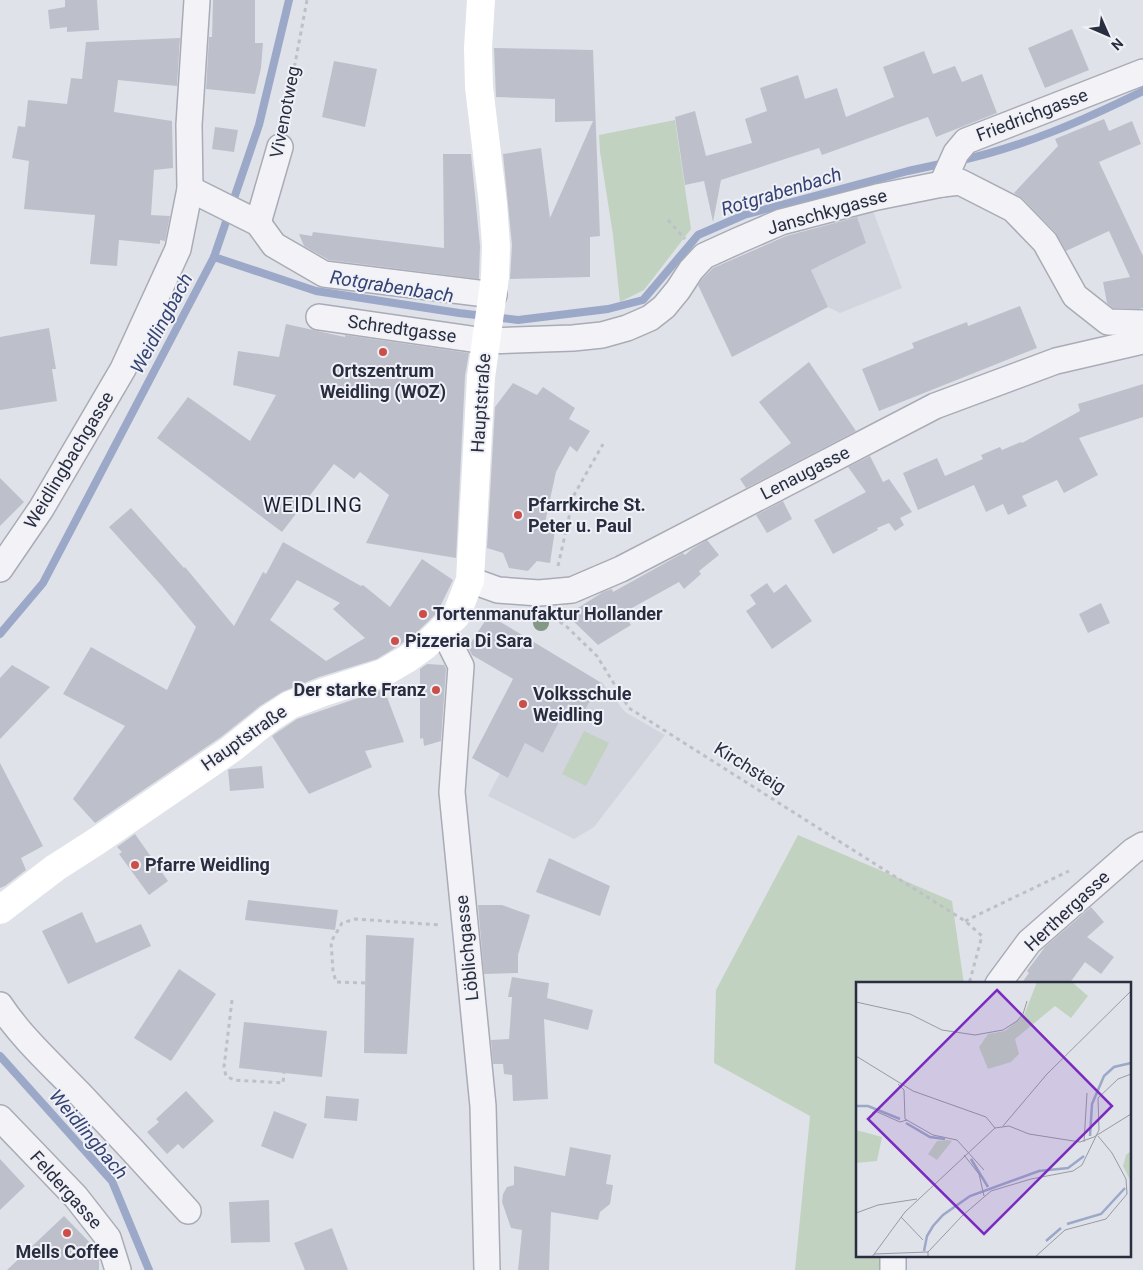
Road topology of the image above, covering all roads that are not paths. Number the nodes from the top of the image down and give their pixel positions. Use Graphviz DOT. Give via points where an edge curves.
graph roads {
  1 [pos="197,0"];
  2 [pos="482,0"];
  3 [pos="1143,72"];
  4 [pos="280,147"];
  5 [pos="942,184"];
  6 [pos="190,189"];
  7 [pos="251,219"];
  8 [pos="493,299"];
  9 [pos="319,317"];
  10 [pos="1143,323"];
  11 [pos="486,335"];
  12 [pos="1143,340"];
  13 [pos="0,569"];
  14 [pos="470,580"];
  15 [pos="443,630"];
  16 [pos="1143,845"];
  17 [pos="0,910"];
  18 [pos="999,982"];
  19 [pos="0,1004"];
  20 [pos="0,1118"];
  21 [pos="188,1211"];
  22 [pos="118,1270"];
  23 [pos="487,1270"];
  1 -- 6 [label="street, Weidlingbachgasse" via="189,125"];
  2 -- 8 [label="main road" via="479,87 496,246"];
  3 -- 5 [label="street, Friedrichgasse" via="966,141 956,153"];
  4 -- 7 [label="street, Vivenotweg"];
  5 -- 10 [label="street, Janschkygasse" via="960,182 1013,209 1045,242 1075,296 1108,322"];
  5 -- 11 [label="street, Janschkygasse" via="782,222 704,256 664,307 650,318 627,328 573,338"];
  6 -- 7 [label="street"];
  6 -- 13 [label="street, Weidlingbachgasse" via="178,249 123,369 42,509"];
  7 -- 8 [label="street" via="274,245 324,274"];
  8 -- 11 [label="main road, Hauptstraße"];
  9 -- 11 [label="street, Schredtgasse"];
  11 -- 14 [label="main road, Hauptstraße"];
  12 -- 14 [label="street, Lenaugasse" via="1056,361 935,406 621,569 572,590 498,590"];
  14 -- 15 [label="main road, Hauptstraße" via="456,616"];
  15 -- 17 [label="main road, Hauptstraße" via="407,660 383,673 290,705 230,750 55,868"];
  15 -- 23 [label="street, Löblichgasse" via="461,666 452,792 483,1106"];
  16 -- 18 [label="street, Herthergasse" via="1132,851 1029,942"];
  19 -- 21 [label="street" via="44,1057"];
  20 -- 22 [label="street, Feldergasse" via="76,1197 108,1238"];
}
